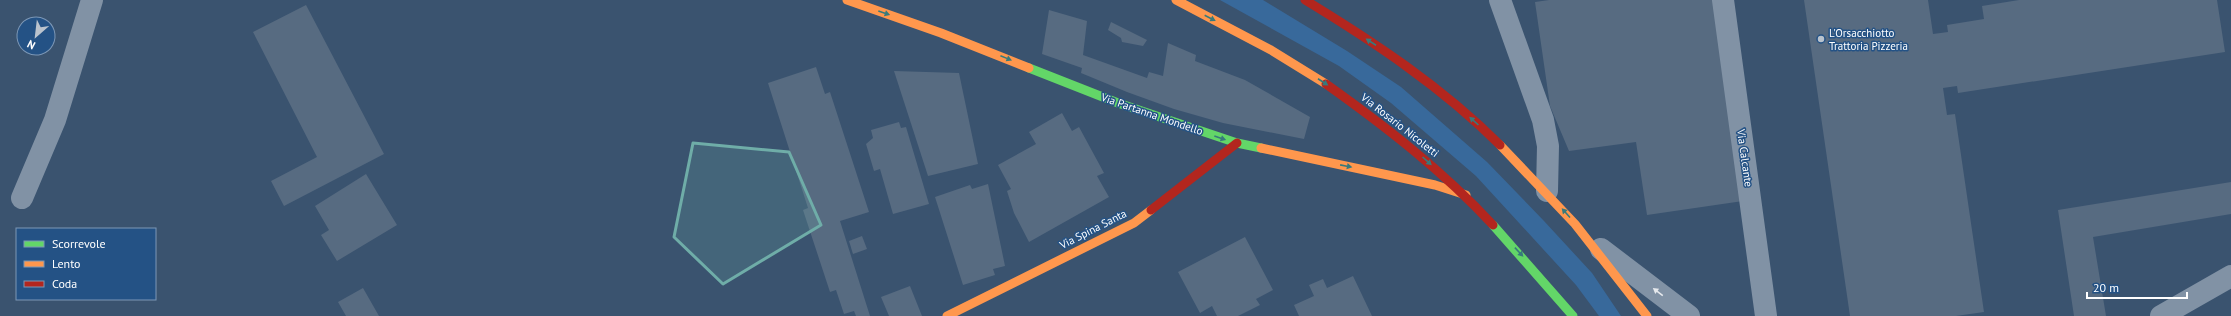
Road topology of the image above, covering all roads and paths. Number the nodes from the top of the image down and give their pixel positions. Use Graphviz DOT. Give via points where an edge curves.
graph roads {
  1 [pos="92,0"];
  2 [pos="847,0"];
  3 [pos="1176,0"];
  4 [pos="1306,0"];
  5 [pos="1500,0"];
  6 [pos="1723,0"];
  7 [pos="1237,143"];
  8 [pos="1547,191"];
  9 [pos="1466,195"];
  10 [pos="22,198"];
  11 [pos="1592,242"];
  12 [pos="2231,276"];
  13 [pos="947,316"];
  14 [pos="1573,316"];
  15 [pos="1647,316"];
  16 [pos="1689,316"];
  17 [pos="1766,316"];
  18 [pos="2161,316"];
  1 -- 10 [label="street" via="55,120"];
  2 -- 7 [label="main road, Via Partanna Mondello, one-way" via="941,33 1118,103"];
  3 -- 9 [label="main road, Via Rosario Nicoletti, one-way" via="1278,54 1326,84 1386,127"];
  8 -- 4 [label="main road, one-way" via="1500,144 1448,98 1380,47"];
  5 -- 8 [label="street" via="1543,120 1548,146"];
  6 -- 17 [label="street, Via Calcante"];
  7 -- 9 [label="main road, Via Partanna Mondello, one-way" via="1435,185"];
  7 -- 13 [label="main road, Via Spina Santa" via="1134,223"];
  11 -- 8 [label="main road, one-way"];
  9 -- 14 [label="main road, Via Rosario Nicoletti, one-way" via="1536,270"];
  11 -- 15 [label="main road"];
  16 -- 11 [label="street, one-way"];
  12 -- 18 [label="street"];
}
